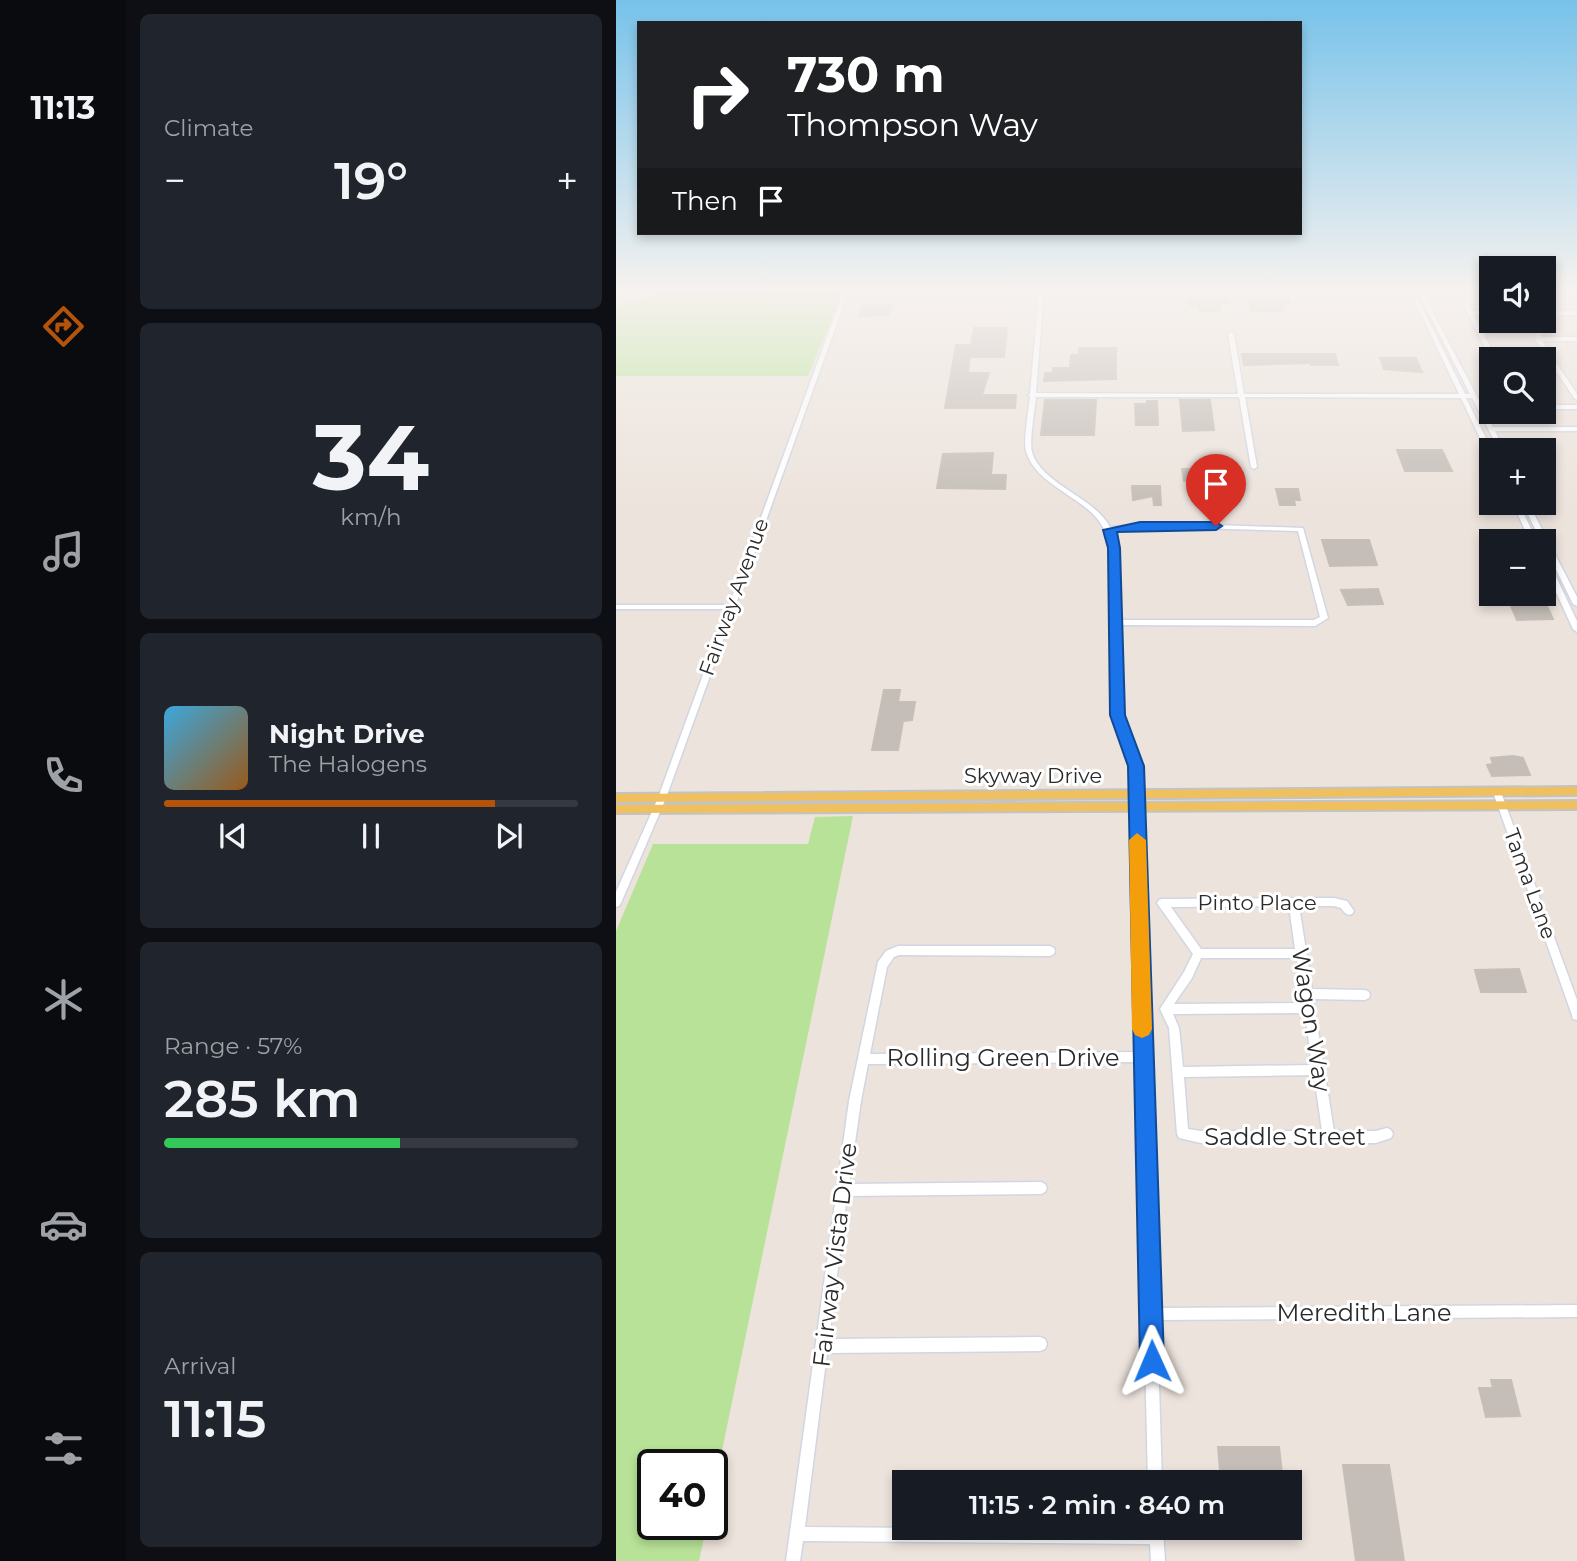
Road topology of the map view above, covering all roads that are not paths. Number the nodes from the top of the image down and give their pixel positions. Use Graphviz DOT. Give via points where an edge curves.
graph roads {
  1 [pos="820,363"];
  2 [pos="1034,363"];
  3 [pos="1236,363"];
  4 [pos="1446,363"];
  5 [pos="1456,363"];
  6 [pos="1554,363"];
  7 [pos="1031,396"];
  8 [pos="1242,396"];
  9 [pos="1462,396"];
  10 [pos="1474,396"];
  11 [pos="1577,398"];
  12 [pos="1556,407"];
  13 [pos="1577,407"];
  14 [pos="1491,429"];
  15 [pos="1577,429"];
  16 [pos="1483,438"];
  17 [pos="1496,438"];
  18 [pos="1254,467"];
  19 [pos="1532,515"];
  20 [pos="1110,530"];
  21 [pos="1556,585"];
  22 [pos="1577,604"];
  23 [pos="616,607"];
  24 [pos="729,607"];
  25 [pos="1115,622"];
  26 [pos="1577,629"];
  27 [pos="1577,791"];
  28 [pos="1497,792"];
  29 [pos="616,798"];
  30 [pos="1137,801"];
  31 [pos="659,804"];
  32 [pos="1501,804"];
  33 [pos="1577,805"];
  34 [pos="616,809"];
  35 [pos="1293,902"];
  36 [pos="616,903"];
  37 [pos="1349,911"];
  38 [pos="1049,951"];
  39 [pos="1198,953"];
  40 [pos="1301,954"];
  41 [pos="1307,994"];
  42 [pos="1365,995"];
  43 [pos="1309,1008"];
  44 [pos="1165,1009"];
  45 [pos="1577,1015"];
  46 [pos="1143,1057"];
  47 [pos="863,1059"];
  48 [pos="1319,1070"];
  49 [pos="1177,1072"];
  50 [pos="1387,1134"];
  51 [pos="1329,1137"];
  52 [pos="1041,1188"];
  53 [pos="842,1190"];
  54 [pos="1577,1311"];
  55 [pos="1150,1314"];
  56 [pos="1040,1344"];
  57 [pos="823,1346"];
  58 [pos="1155,1470"];
  59 [pos="892,1533"];
  60 [pos="798,1534"];
  61 [pos="1157,1540"];
  62 [pos="793,1561"];
  63 [pos="1158,1561"];
  1 -- 24 [label="street, Fairway Avenue"];
  2 -- 7 [label="street"];
  3 -- 8 [label="street"];
  4 -- 9 [label="street"];
  5 -- 10 [label="street"];
  6 -- 11 [label="street"];
  7 -- 8 [label="street"];
  7 -- 20 [label="street" via="1027,434 1031,459 1045,475 1089,505"];
  8 -- 9 [label="street"];
  8 -- 18 [label="street"];
  9 -- 10 [label="street"];
  9 -- 16 [label="street"];
  10 -- 14 [label="street"];
  12 -- 13 [label="street"];
  14 -- 15 [label="street"];
  14 -- 17 [label="street"];
  19 -- 22 [label="street"];
  20 -- 25 [label="street"];
  20 -- 25 [label="street" via="1161,525 1301,528 1324,618 1315,623"];
  21 -- 26 [label="street"];
  23 -- 24 [label="street"];
  24 -- 31 [label="street, Fairway Avenue"];
  25 -- 30 [label="street" via="1118,715 1132,749"];
  27 -- 28 [label="main road, Skyway Drive"];
  28 -- 30 [label="main road, Skyway Drive"];
  28 -- 32 [label="street, Tama Lane"];
  29 -- 31 [label="main road, Skyway Drive"];
  30 -- 31 [label="main road, Skyway Drive"];
  30 -- 32 [label="main road, Skyway Drive"];
  30 -- 46 [label="street"];
  31 -- 34 [label="main road, Skyway Drive"];
  31 -- 36 [label="street, Fairway Avenue"];
  32 -- 33 [label="main road, Skyway Drive"];
  32 -- 45 [label="street, Tama Lane"];
  35 -- 37 [label="street, Pinto Place" via="1339,903"];
  35 -- 39 [label="street, Pinto Place" via="1162,903"];
  35 -- 40 [label="street, Wagon Way"];
  38 -- 47 [label="street, Fairway Vista Drive" via="898,950 890,954 880,972"];
  39 -- 40 [label="street"];
  39 -- 44 [label="street"];
  40 -- 41 [label="street, Wagon Way"];
  41 -- 42 [label="street"];
  41 -- 43 [label="street, Wagon Way"];
  43 -- 44 [label="street"];
  43 -- 48 [label="street, Wagon Way"];
  44 -- 49 [label="street" via="1174,1028"];
  46 -- 47 [label="street, Rolling Green Drive"];
  46 -- 55 [label="street"];
  47 -- 53 [label="street, Fairway Vista Drive"];
  48 -- 49 [label="street"];
  48 -- 51 [label="street, Wagon Way"];
  49 -- 51 [label="street, Saddle Street" via="1183,1134"];
  50 -- 51 [label="street, Saddle Street"];
  52 -- 53 [label="street"];
  53 -- 57 [label="street, Fairway Vista Drive"];
  54 -- 55 [label="street, Meredith Lane"];
  55 -- 58 [label="street"];
  56 -- 57 [label="street"];
  57 -- 60 [label="street, Fairway Vista Drive"];
  59 -- 60 [label="street"];
  60 -- 62 [label="street, Fairway Vista Drive"];
  61 -- 63 [label="street"];
}
